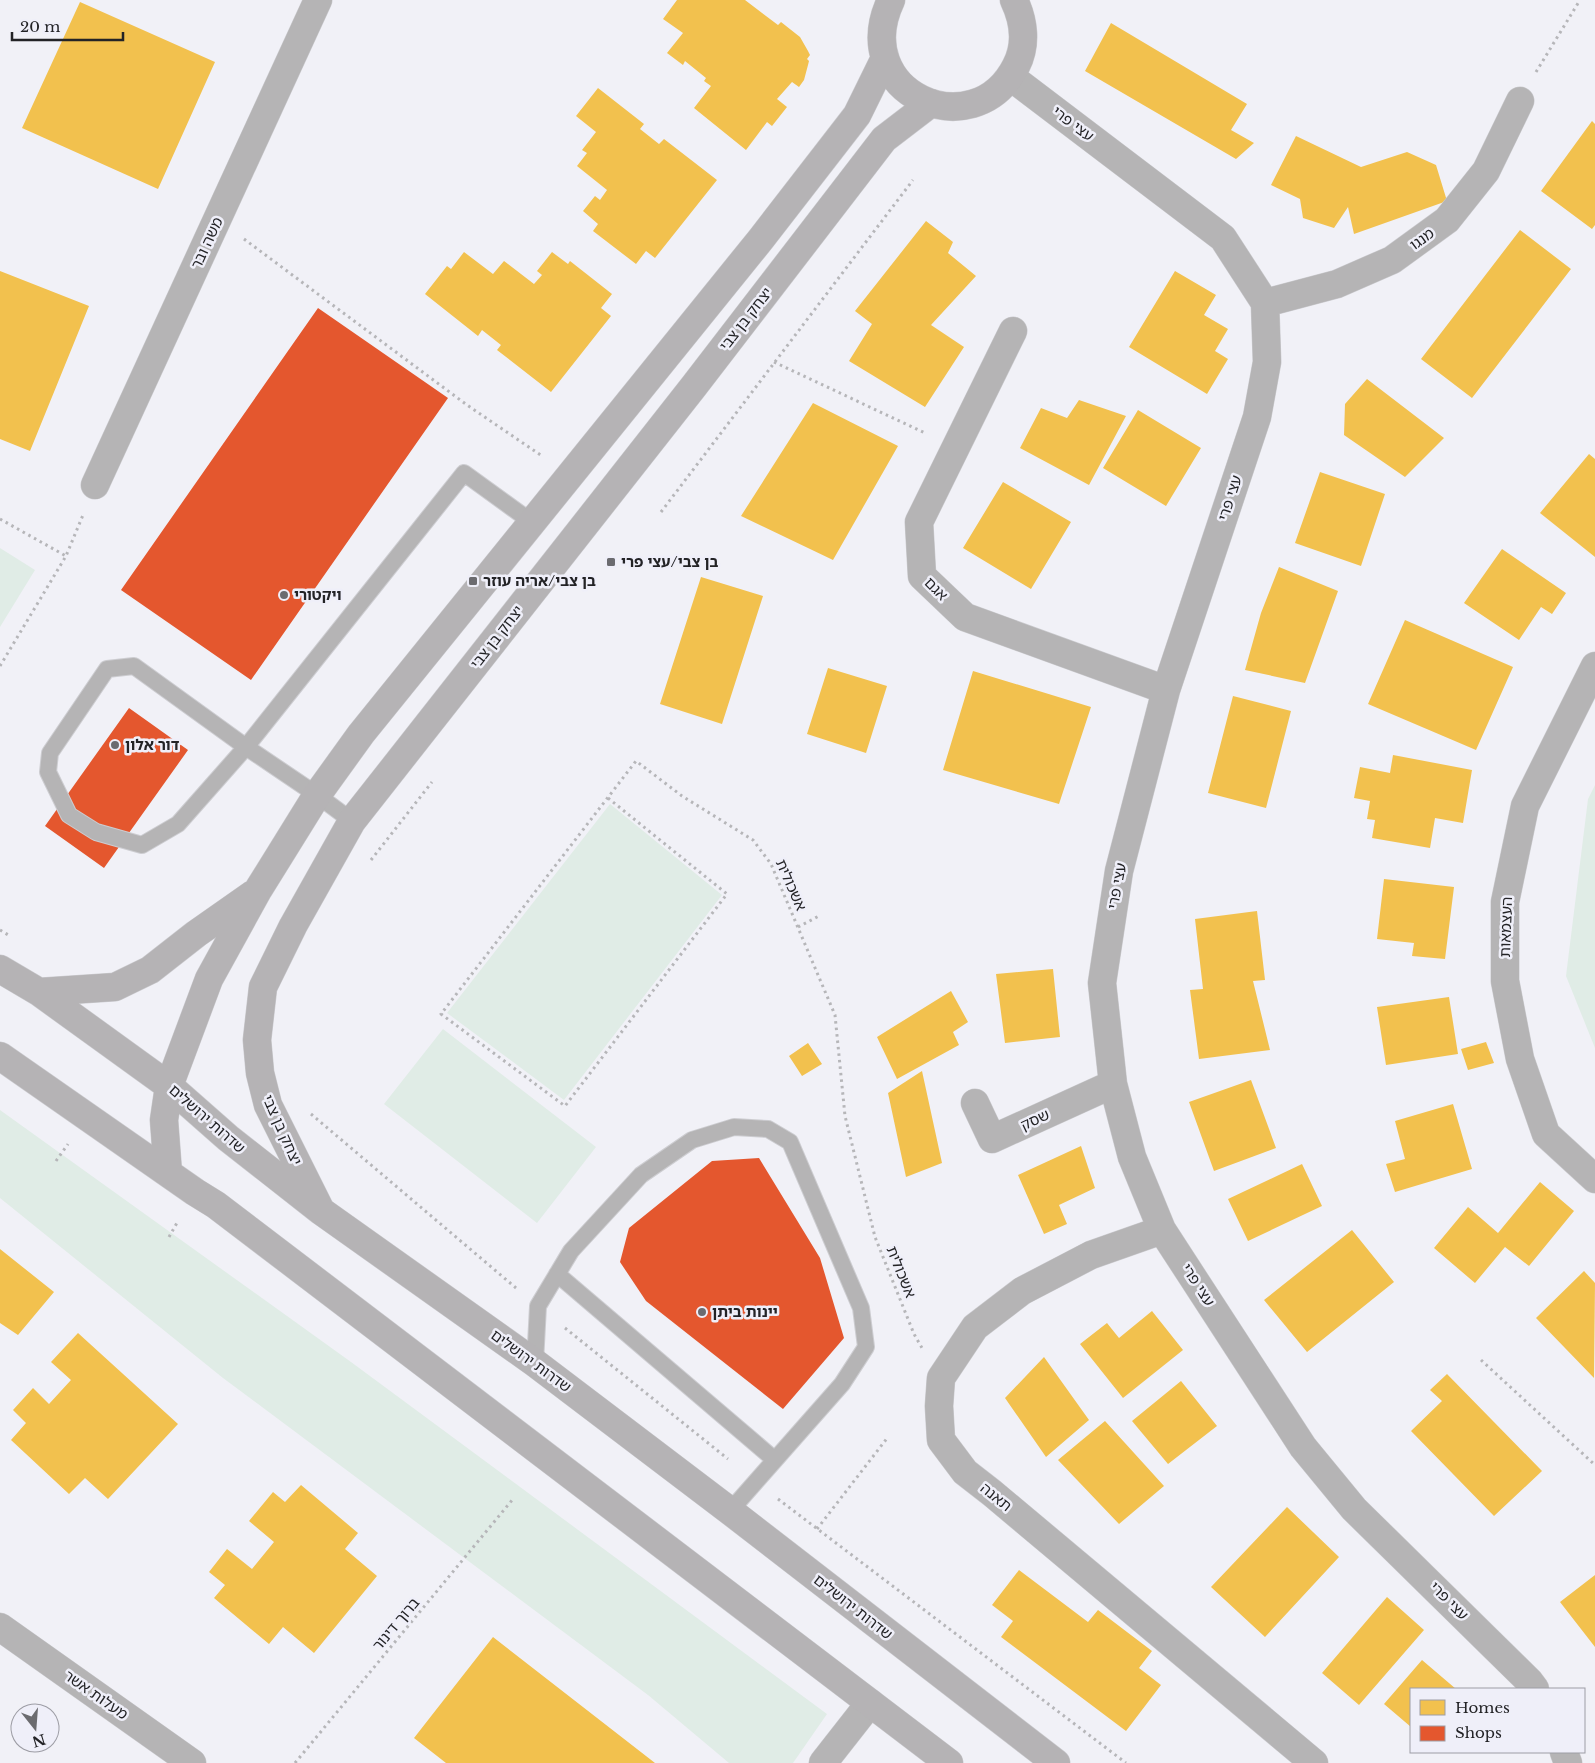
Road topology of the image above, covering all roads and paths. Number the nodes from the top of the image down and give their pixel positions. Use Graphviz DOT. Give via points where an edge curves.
graph roads {
  1 [pos="318,0"];
  2 [pos="892,0"];
  3 [pos="1015,0"];
  4 [pos="1580,0"];
  5 [pos="885,58"];
  6 [pos="1011,77"];
  7 [pos="1520,101"];
  8 [pos="931,103"];
  9 [pos="913,180"];
  10 [pos="217,219"];
  11 [pos="1265,303"];
  12 [pos="1013,331"];
  13 [pos="774,362"];
  14 [pos="956,447"];
  15 [pos="570,474"];
  16 [pos="95,486"];
  17 [pos="660,512"];
  18 [pos="0,519"];
  19 [pos="533,523"];
  20 [pos="66,556"];
  21 [pos="0,666"];
  22 [pos="1595,666"];
  23 [pos="1166,690"];
  24 [pos="246,747"];
  25 [pos="317,795"];
  26 [pos="608,798"];
  27 [pos="352,822"];
  28 [pos="258,890"];
  29 [pos="819,916"];
  30 [pos="798,927"];
  31 [pos="0,930"];
  32 [pos="15,939"];
  33 [pos="0,969"];
  34 [pos="38,992"];
  35 [pos="0,1056"];
  36 [pos="1113,1084"];
  37 [pos="169,1086"];
  38 [pos="975,1103"];
  39 [pos="168,1173"];
  40 [pos="1595,1179"];
  41 [pos="321,1211"];
  42 [pos="1162,1230"];
  43 [pos="557,1274"];
  44 [pos="1481,1360"];
  45 [pos="535,1363"];
  46 [pos="941,1378"];
  47 [pos="888,1437"];
  48 [pos="774,1460"];
  49 [pos="1595,1465"];
  50 [pos="513,1499"];
  51 [pos="730,1511"];
  52 [pos="817,1529"];
  53 [pos="0,1627"];
  54 [pos="1534,1688"];
  55 [pos="870,1703"];
  56 [pos="192,1763"];
  57 [pos="295,1763"];
  58 [pos="823,1763"];
  59 [pos="949,1763"];
  60 [pos="1056,1763"];
  61 [pos="1314,1763"];
  1 -- 10 [label="street, משה ובר"];
  2 -- 5 [label="street" via="885,14 881,36"];
  3 -- 6 [label="street" via="1024,40 1020,59"];
  4 -- 7 [label="path"];
  5 -- 8 [label="street" via="902,86"];
  5 -- 15 [label="street" via="857,115"];
  6 -- 8 [label="street" via="984,99 966,105 949,107"];
  6 -- 11 [label="street, עצי פרי" via="1223,238"];
  7 -- 11 [label="street, מנגו" via="1486,170 1448,220 1392,260 1337,284"];
  8 -- 27 [label="street, יצחק בן צבי" via="884,139"];
  9 -- 13 [label="path"];
  10 -- 15 [label="path" via="467,405"];
  10 -- 16 [label="street, משה ובר"];
  11 -- 23 [label="street, עצי פרי" via="1267,362 1257,417"];
  12 -- 14 [label="street, אגם"];
  13 -- 14 [label="path"];
  13 -- 17 [label="path"];
  14 -- 23 [label="street, אגם" via="919,522 922,576 965,617"];
  15 -- 19 [label="street"];
  16 -- 20 [label="path"];
  18 -- 20 [label="path"];
  19 -- 24 [label="lane" via="464,473"];
  19 -- 25 [label="street" via="361,734"];
  20 -- 21 [label="path"];
  22 -- 40 [label="street, העצמאות" via="1525,806 1504,902 1505,981 1520,1059 1546,1134"];
  23 -- 36 [label="street, עצי פרי" via="1119,871 1102,983"];
  24 -- 24 [label="lane" via="178,824 142,845 96,832 69,815 48,772 50,752 107,670 134,666"];
  24 -- 25 [label="lane"];
  25 -- 27 [label="lane"];
  25 -- 28 [label="street"];
  26 -- 26 [label="path, אשכולית" via="441,1014 564,1106 727,894"];
  26 -- 30 [label="path, אשכולית" via="636,761 699,807 753,840 771,864"];
  27 -- 41 [label="street, יצחק בן צבי" via="263,986 257,1040 268,1105"];
  28 -- 34 [label="street" via="150,970 115,987"];
  28 -- 37 [label="street" via="209,979"];
  29 -- 30 [label="path"];
  30 -- 46 [label="path, אשכולית" via="835,1015 845,1116 875,1237 914,1334"];
  31 -- 32 [label="path"];
  33 -- 34 [label="street, שדרות ירושלים"];
  34 -- 37 [label="street, שדרות ירושלים"];
  35 -- 39 [label="street"];
  36 -- 38 [label="street, שסק" via="992,1139"];
  36 -- 42 [label="street, עצי פרי" via="1132,1157"];
  37 -- 39 [label="street" via="164,1120"];
  37 -- 41 [label="street, שדרות ירושלים" via="228,1138"];
  39 -- 55 [label="street" via="216,1205"];
  41 -- 45 [label="street, שדרות ירושלים"];
  42 -- 46 [label="street, תאנה" via="1091,1255 1022,1291 975,1327"];
  42 -- 54 [label="street, עצי פרי" via="1304,1447 1354,1509"];
  43 -- 45 [label="lane" via="538,1306"];
  43 -- 48 [label="lane"];
  43 -- 48 [label="lane" via="571,1251 641,1175 692,1140 734,1127 768,1128 790,1142 861,1308 866,1347 842,1384"];
  44 -- 49 [label="path"];
  45 -- 51 [label="street, שדרות ירושלים"];
  46 -- 61 [label="street, תאנה" via="941,1440 965,1472"];
  47 -- 52 [label="path"];
  48 -- 51 [label="lane"];
  50 -- 57 [label="path, ברוך דינור"];
  51 -- 60 [label="street, שדרות ירושלים"];
  53 -- 56 [label="street, מעלות אשר"];
  55 -- 58 [label="street"];
  55 -- 59 [label="street"];
}
